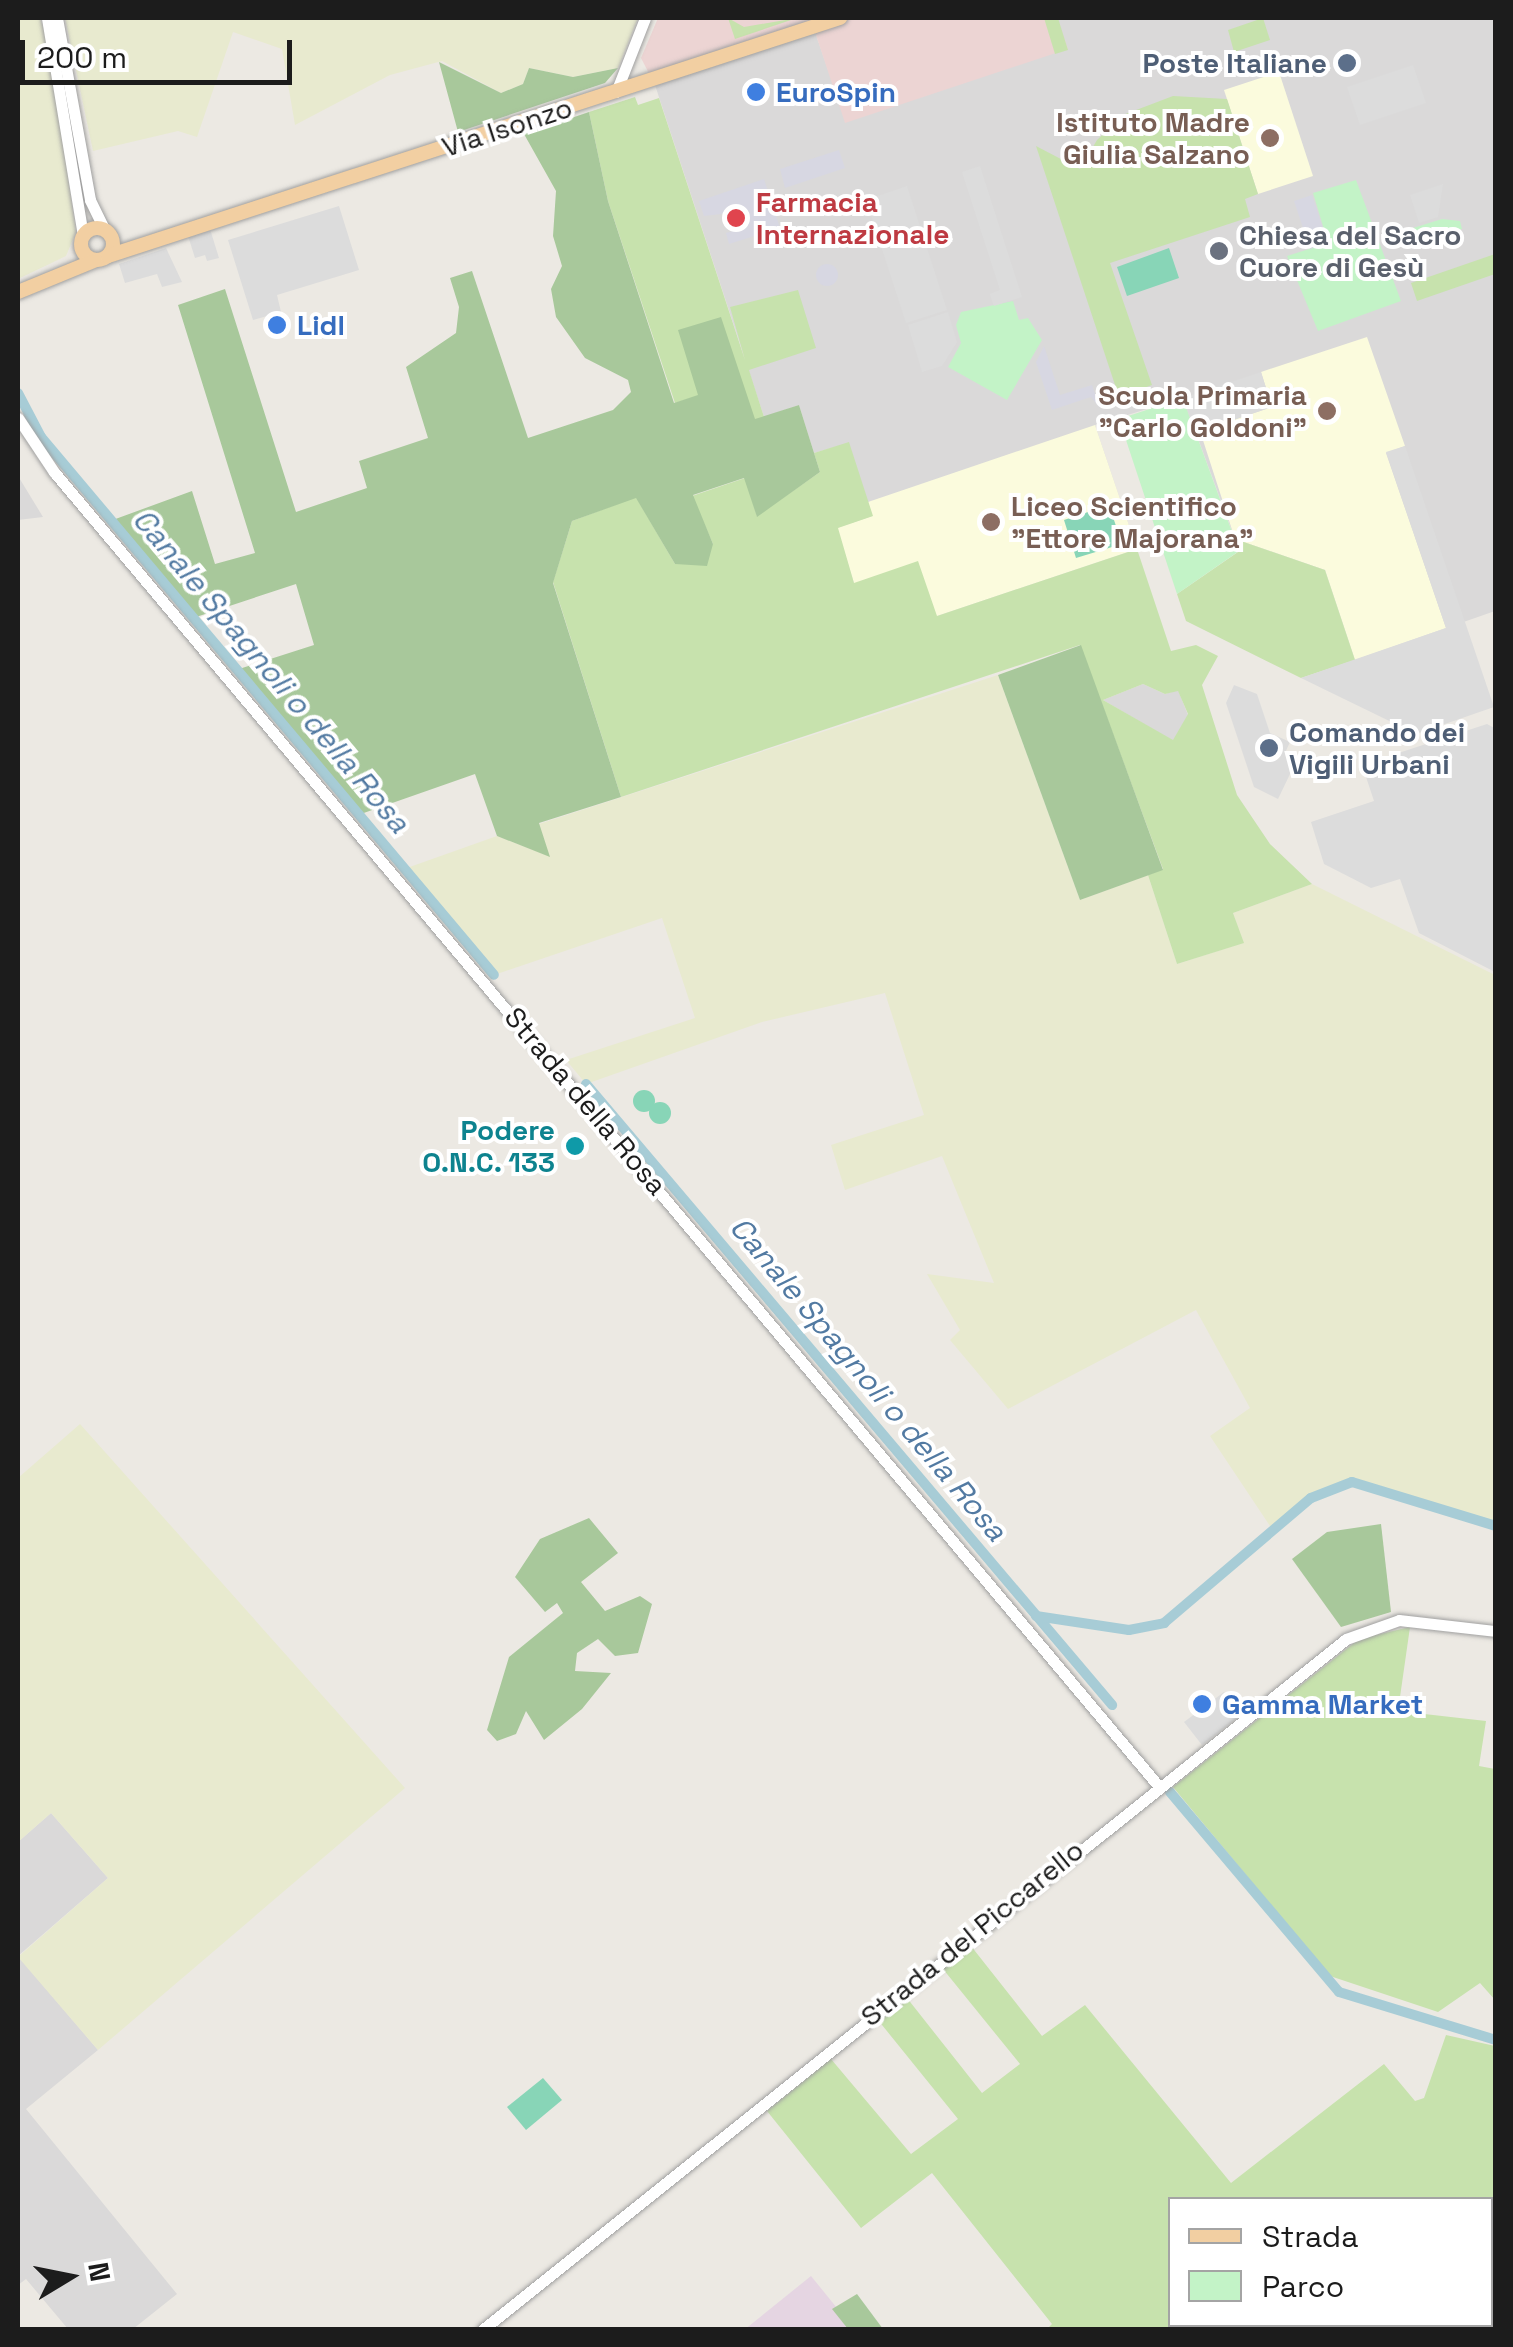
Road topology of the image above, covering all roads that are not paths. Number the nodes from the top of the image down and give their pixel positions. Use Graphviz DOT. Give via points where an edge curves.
graph roads {
  1 [pos="46,18"];
  2 [pos="58,18"];
  3 [pos="646,18"];
  4 [pos="840,18"];
  5 [pos="616,92"];
  6 [pos="108,232"];
  7 [pos="172,236"];
  8 [pos="82,240"];
  9 [pos="102,258"];
  10 [pos="40,284"];
  11 [pos="18,292"];
  12 [pos="18,418"];
  13 [pos="1496,1631"];
  14 [pos="1157,1784"];
  15 [pos="482,2330"];
  1 -- 8 [label="street"];
  2 -- 6 [label="street" via="90,200"];
  3 -- 5 [label="street"];
  4 -- 5 [label="main road, Via Isonzo"];
  5 -- 7 [label="main road, Via Isonzo"];
  6 -- 7 [label="main road, Via Isonzo"];
  6 -- 8 [label="main road, Via Isonzo"];
  6 -- 9 [label="main road"];
  7 -- 9 [label="main road, Via Isonzo"];
  8 -- 9 [label="main road"];
  8 -- 10 [label="main road, Via Isonzo" via="72,261"];
  9 -- 10 [label="main road, Via Isonzo"];
  10 -- 11 [label="main road, Via Isonzo"];
  12 -- 14 [label="street, Strada della Rosa" via="54,472"];
  13 -- 14 [label="street, Strada del Piccarello" via="1405,1620 1357,1632"];
  14 -- 15 [label="street, Strada del Piccarello"];
}
